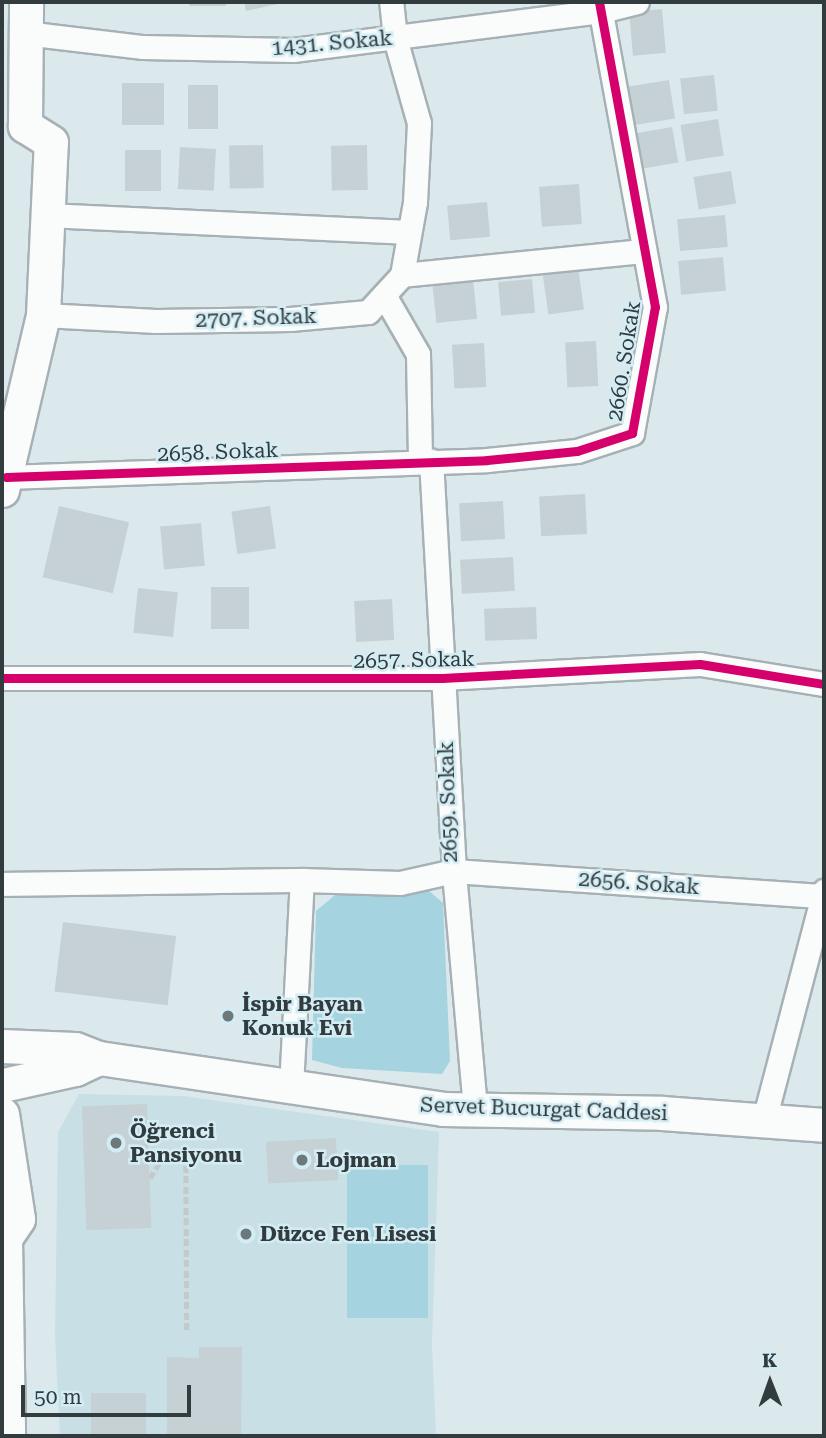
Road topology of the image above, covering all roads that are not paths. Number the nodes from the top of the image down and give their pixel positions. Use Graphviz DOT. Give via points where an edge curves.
graph roads {
  1 [pos="391,2"];
  2 [pos="637,2"];
  3 [pos="600,6"];
  4 [pos="26,17"];
  5 [pos="395,38"];
  6 [pos="13,123"];
  7 [pos="47,215"];
  8 [pos="409,232"];
  9 [pos="644,251"];
  10 [pos="402,275"];
  11 [pos="384,295"];
  12 [pos="43,315"];
  13 [pos="426,461"];
  14 [pos="4,483"];
  15 [pos="2,678"];
  16 [pos="442,678"];
  17 [pos="824,684"];
  18 [pos="454,871"];
  19 [pos="302,880"];
  20 [pos="2,884"];
  21 [pos="824,893"];
  22 [pos="2,1046"];
  23 [pos="99,1058"];
  24 [pos="2,1087"];
  25 [pos="291,1087"];
  26 [pos="475,1108"];
  27 [pos="764,1120"];
  28 [pos="824,1125"];
  29 [pos="4,1237"];
  30 [pos="4,1355"];
  31 [pos="8,1436"];
  1 -- 5 [label="street"];
  2 -- 3 [label="street, 1431. Sokak"];
  3 -- 5 [label="street, 1431. Sokak"];
  3 -- 9 [label="street, 2660. Sokak"];
  4 -- 5 [label="street, 1431. Sokak" via="143,47 265,49"];
  4 -- 6 [label="main road"];
  5 -- 8 [label="street" via="419,124"];
  6 -- 7 [label="main road" via="51,142"];
  7 -- 8 [label="street"];
  7 -- 12 [label="main road"];
  8 -- 10 [label="street"];
  9 -- 10 [label="street"];
  9 -- 13 [label="street, 2660. Sokak" via="655,307 632,433 577,451"];
  10 -- 11 [label="street, 2707. Sokak"];
  11 -- 12 [label="street, 2707. Sokak" via="368,312 290,319 156,321"];
  11 -- 13 [label="street, 2659. Sokak" via="418,354"];
  12 -- 14 [label="main road"];
  13 -- 14 [label="street, 2658. Sokak"];
  13 -- 16 [label="street, 2659. Sokak"];
  15 -- 16 [label="street, 2657. Sokak"];
  16 -- 17 [label="street, 2657. Sokak" via="700,664"];
  16 -- 18 [label="street, 2659. Sokak"];
  18 -- 19 [label="street, 2659. Sokak" via="400,883"];
  18 -- 21 [label="street, 2656. Sokak"];
  18 -- 26 [label="street"];
  19 -- 20 [label="street"];
  19 -- 25 [label="street"];
  21 -- 27 [label="street"];
  22 -- 23 [label="main road, Servet Bucurgat Caddesi" via="75,1049"];
  23 -- 24 [label="main road" via="75,1069"];
  23 -- 25 [label="main road, Servet Bucurgat Caddesi"];
  24 -- 29 [label="main road" via="18,1219"];
  25 -- 26 [label="main road, Servet Bucurgat Caddesi" via="443,1109"];
  26 -- 27 [label="main road, Servet Bucurgat Caddesi"];
  27 -- 28 [label="main road, Servet Bucurgat Caddesi"];
  29 -- 30 [label="main road"];
  30 -- 31 [label="main road"];
}
